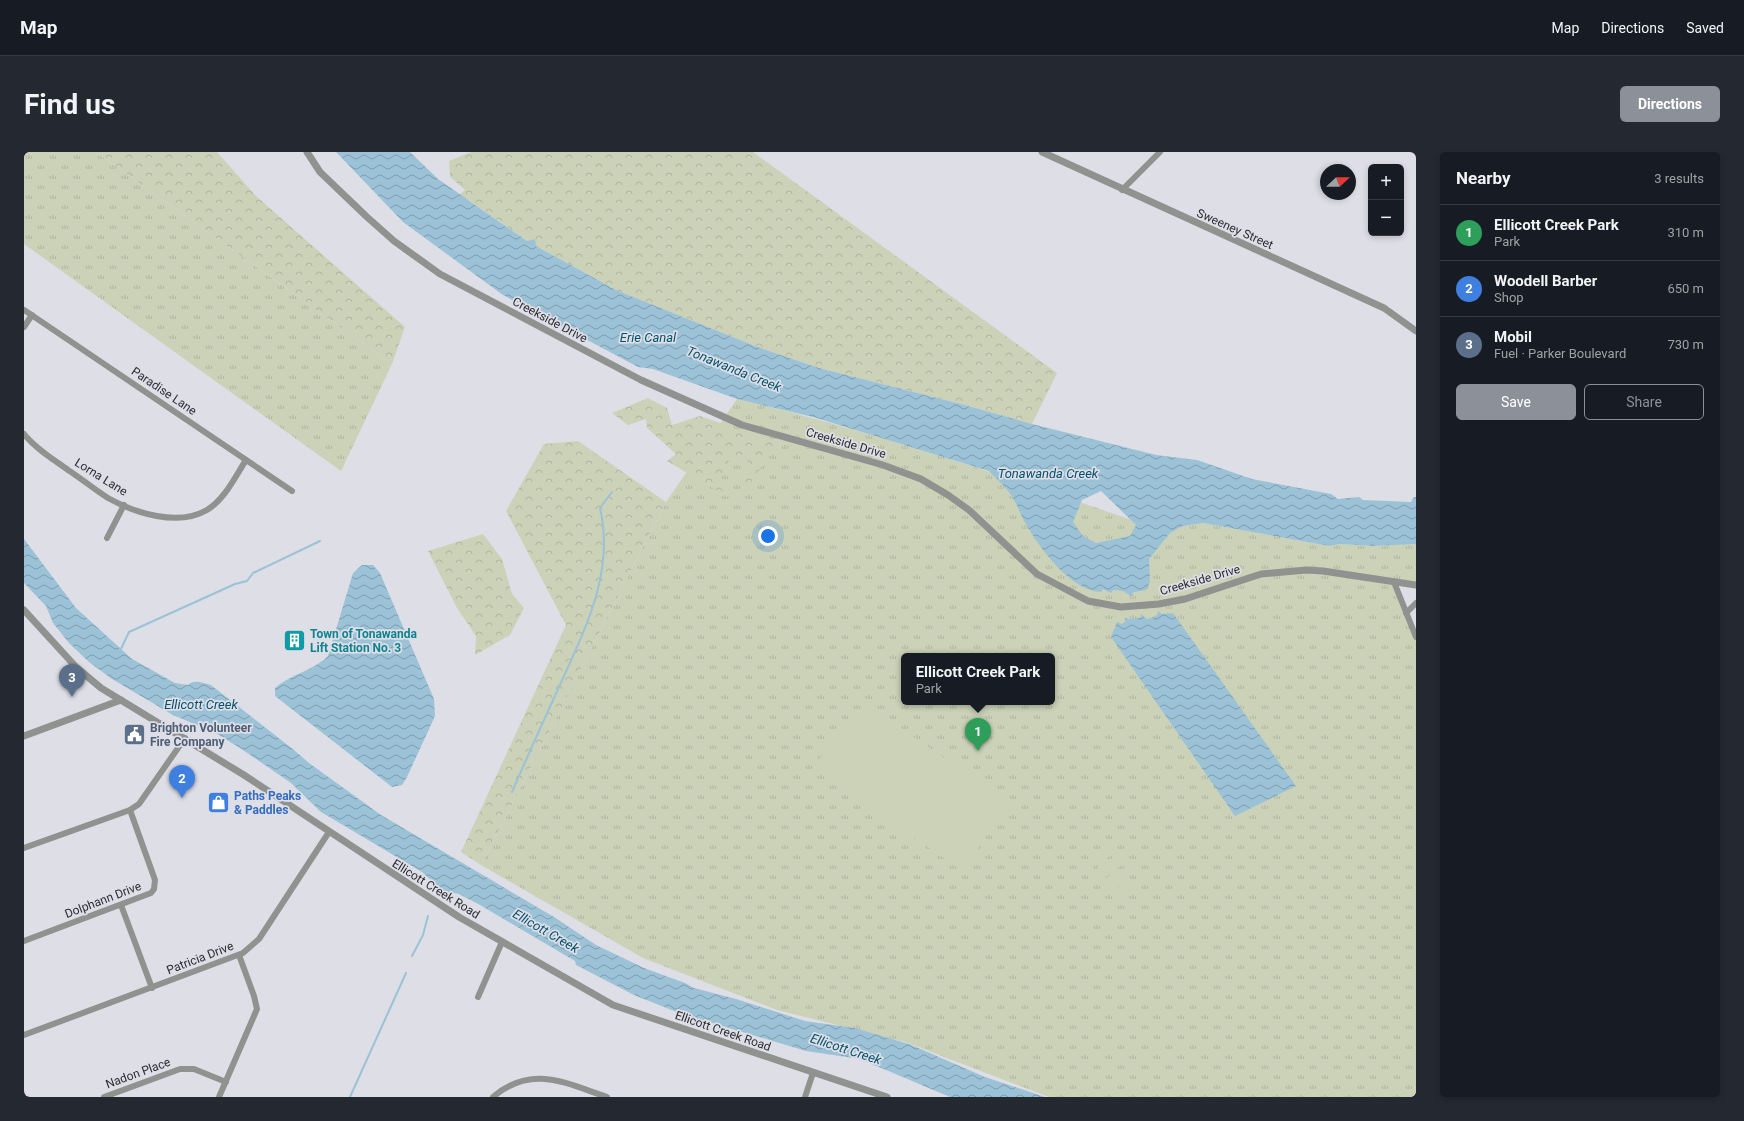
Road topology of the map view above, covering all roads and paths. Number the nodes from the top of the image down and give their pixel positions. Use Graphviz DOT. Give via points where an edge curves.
graph roads {
  1 [pos="307,152"];
  2 [pos="1042,152"];
  3 [pos="1160,152"];
  4 [pos="1122,190"];
  5 [pos="24,310"];
  6 [pos="32,315"];
  7 [pos="24,327"];
  8 [pos="1416,331"];
  9 [pos="24,434"];
  10 [pos="246,460"];
  11 [pos="292,491"];
  12 [pos="124,505"];
  13 [pos="107,538"];
  14 [pos="1394,582"];
  15 [pos="1416,585"];
  16 [pos="1416,603"];
  17 [pos="24,610"];
  18 [pos="1406,613"];
  19 [pos="1416,637"];
  20 [pos="121,700"];
  21 [pos="24,736"];
  22 [pos="185,738"];
  23 [pos="130,810"];
  24 [pos="329,832"];
  25 [pos="24,848"];
  26 [pos="121,905"];
  27 [pos="24,941"];
  28 [pos="502,942"];
  29 [pos="239,955"];
  30 [pos="152,988"];
  31 [pos="478,997"];
  32 [pos="24,1035"];
  33 [pos="813,1072"];
  34 [pos="226,1082"];
  35 [pos="586,1090"];
  36 [pos="104,1097"];
  37 [pos="219,1097"];
  38 [pos="493,1097"];
  39 [pos="583,1097"];
  40 [pos="607,1097"];
  41 [pos="805,1097"];
  42 [pos="887,1097"];
  1 -- 14 [label="street, Creekside Drive" via="320,172 372,222 440,274 641,380 742,425 883,465 921,479 969,510 1037,574 1088,601 1121,607 1159,604 1185,599 1261,574 1283,572 1323,571"];
  2 -- 4 [label="street, Sweeney Street"];
  3 -- 4 [label="street"];
  4 -- 8 [label="street, Sweeney Street" via="1384,308"];
  5 -- 6 [label="street, Paradise Lane"];
  6 -- 7 [label="street"];
  6 -- 10 [label="street, Paradise Lane"];
  9 -- 12 [label="street, Lorna Lane" via="37,448 108,498"];
  10 -- 11 [label="street, Paradise Lane"];
  10 -- 12 [label="street, Lorna Lane" via="220,499 199,513 164,516 137,511"];
  12 -- 13 [label="street"];
  14 -- 15 [label="street, Creekside Drive"];
  14 -- 18 [label="street"];
  16 -- 18 [label="street"];
  17 -- 20 [label="street, Ellicott Creek Road" via="76,668"];
  18 -- 19 [label="street"];
  20 -- 21 [label="street"];
  20 -- 22 [label="street, Ellicott Creek Road"];
  22 -- 23 [label="street" via="145,798"];
  22 -- 24 [label="street, Ellicott Creek Road"];
  23 -- 25 [label="street"];
  23 -- 26 [label="street, Dolphann Drive" via="156,885 151,893"];
  24 -- 28 [label="street, Ellicott Creek Road" via="410,886"];
  24 -- 29 [label="street, Patricia Drive" via="259,938"];
  26 -- 27 [label="street, Dolphann Drive"];
  26 -- 30 [label="street"];
  28 -- 31 [label="street"];
  28 -- 33 [label="street, Ellicott Creek Road" via="613,1005"];
  29 -- 30 [label="street, Patricia Drive"];
  29 -- 34 [label="street" via="256,1009"];
  30 -- 32 [label="street, Patricia Drive"];
  33 -- 41 [label="street"];
  33 -- 42 [label="street, Ellicott Creek Road"];
  34 -- 36 [label="street, Nadon Place" via="194,1069 180,1069"];
  34 -- 37 [label="street"];
  35 -- 38 [label="street" via="556,1080 537,1078 510,1085"];
  35 -- 39 [label="street"];
  35 -- 40 [label="street"];
}
